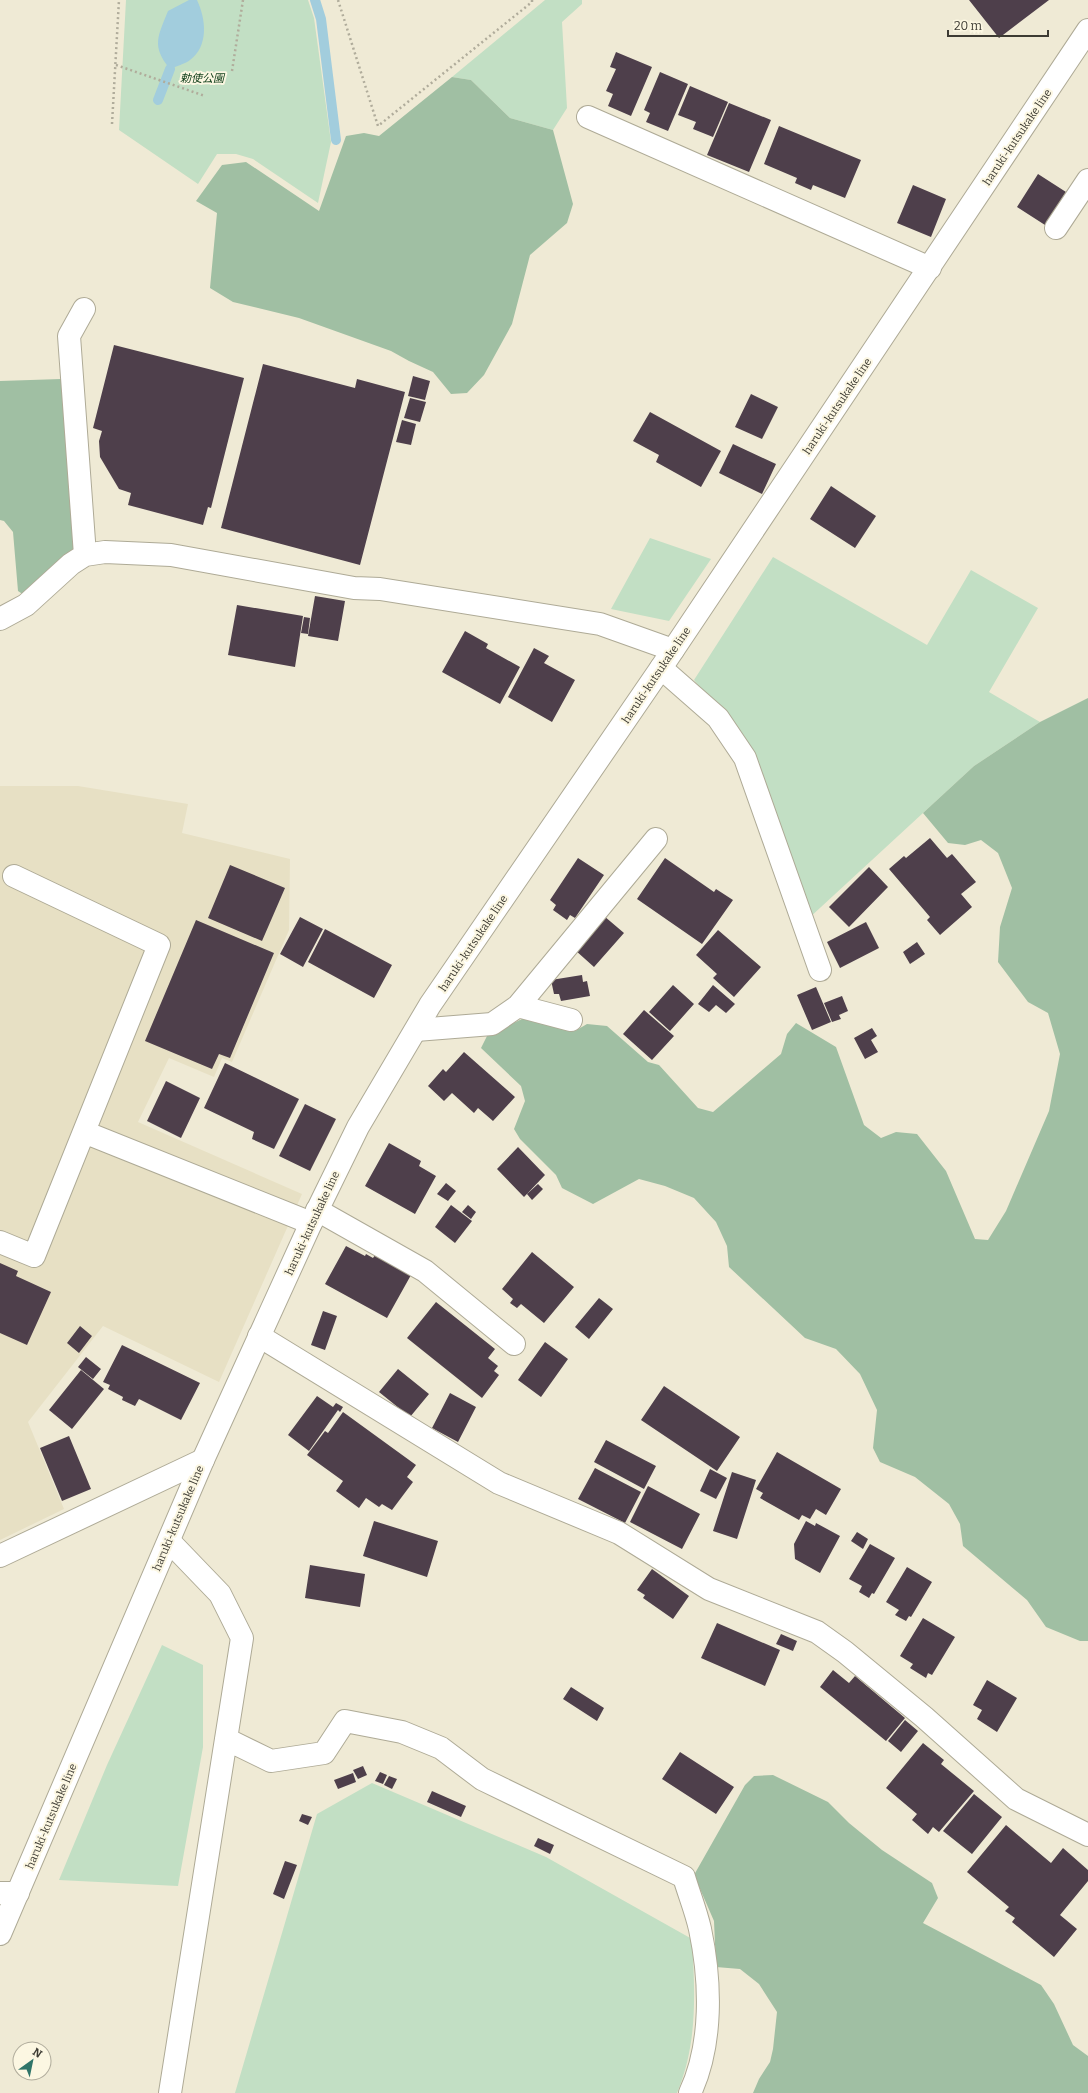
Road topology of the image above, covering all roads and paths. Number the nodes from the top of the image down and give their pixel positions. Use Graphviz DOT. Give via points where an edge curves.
graph roads {
  1 [pos="120,0"];
  2 [pos="243,0"];
  3 [pos="338,0"];
  4 [pos="532,0"];
  5 [pos="1087,33"];
  6 [pos="116,65"];
  7 [pos="232,71"];
  8 [pos="205,96"];
  9 [pos="588,117"];
  10 [pos="112,124"];
  11 [pos="1088,180"];
  12 [pos="1056,228"];
  13 [pos="930,268"];
  14 [pos="84,309"];
  15 [pos="85,555"];
  16 [pos="0,618"];
  17 [pos="667,659"];
  18 [pos="656,839"];
  19 [pos="14,876"];
  20 [pos="820,970"];
  21 [pos="518,1006"];
  22 [pos="571,1020"];
  23 [pos="416,1030"];
  24 [pos="84,1132"];
  25 [pos="314,1217"];
  26 [pos="0,1242"];
  27 [pos="259,1336"];
  28 [pos="514,1344"];
  29 [pos="203,1460"];
  30 [pos="169,1541"];
  31 [pos="0,1556"];
  32 [pos="226,1739"];
  33 [pos="1088,1835"];
  34 [pos="9,1893"];
  35 [pos="0,1934"];
  36 [pos="170,2093"];
  37 [pos="690,2093"];
  1 -- 6 [label="path"];
  2 -- 7 [label="path"];
  3 -- 4 [label="path" via="378,126"];
  5 -- 13 [label="street, haruki-kutsukake line"];
  6 -- 8 [label="path"];
  6 -- 10 [label="path"];
  9 -- 13 [label="street"];
  11 -- 12 [label="street"];
  13 -- 17 [label="street, haruki-kutsukake line"];
  14 -- 15 [label="street" via="69,336"];
  15 -- 16 [label="street" via="71,564 26,605"];
  15 -- 17 [label="street" via="105,552 171,555 354,588 395,591 600,624"];
  17 -- 20 [label="street" via="718,718 745,758"];
  17 -- 23 [label="street, haruki-kutsukake line" via="430,1005"];
  18 -- 21 [label="street"];
  19 -- 24 [label="street" via="159,945"];
  21 -- 22 [label="street"];
  21 -- 23 [label="street" via="492,1024"];
  23 -- 25 [label="street, haruki-kutsukake line" via="358,1127"];
  24 -- 25 [label="street"];
  24 -- 26 [label="street" via="34,1256"];
  25 -- 27 [label="street, haruki-kutsukake line"];
  25 -- 28 [label="street" via="425,1271"];
  27 -- 29 [label="street, haruki-kutsukake line"];
  27 -- 33 [label="street" via="499,1483 619,1533 709,1589 817,1632 846,1652 924,1717 1016,1799"];
  29 -- 30 [label="street, haruki-kutsukake line"];
  29 -- 31 [label="street"];
  30 -- 32 [label="street" via="220,1594 242,1638"];
  30 -- 34 [label="street, haruki-kutsukake line"];
  32 -- 36 [label="street"];
  32 -- 37 [label="street" via="271,1761 324,1753 345,1721 402,1732 442,1748 482,1779 684,1877 700,1928 709,1994 705,2035 696,2080"];
  34 -- 35 [label="street, haruki-kutsukake line"];
}
